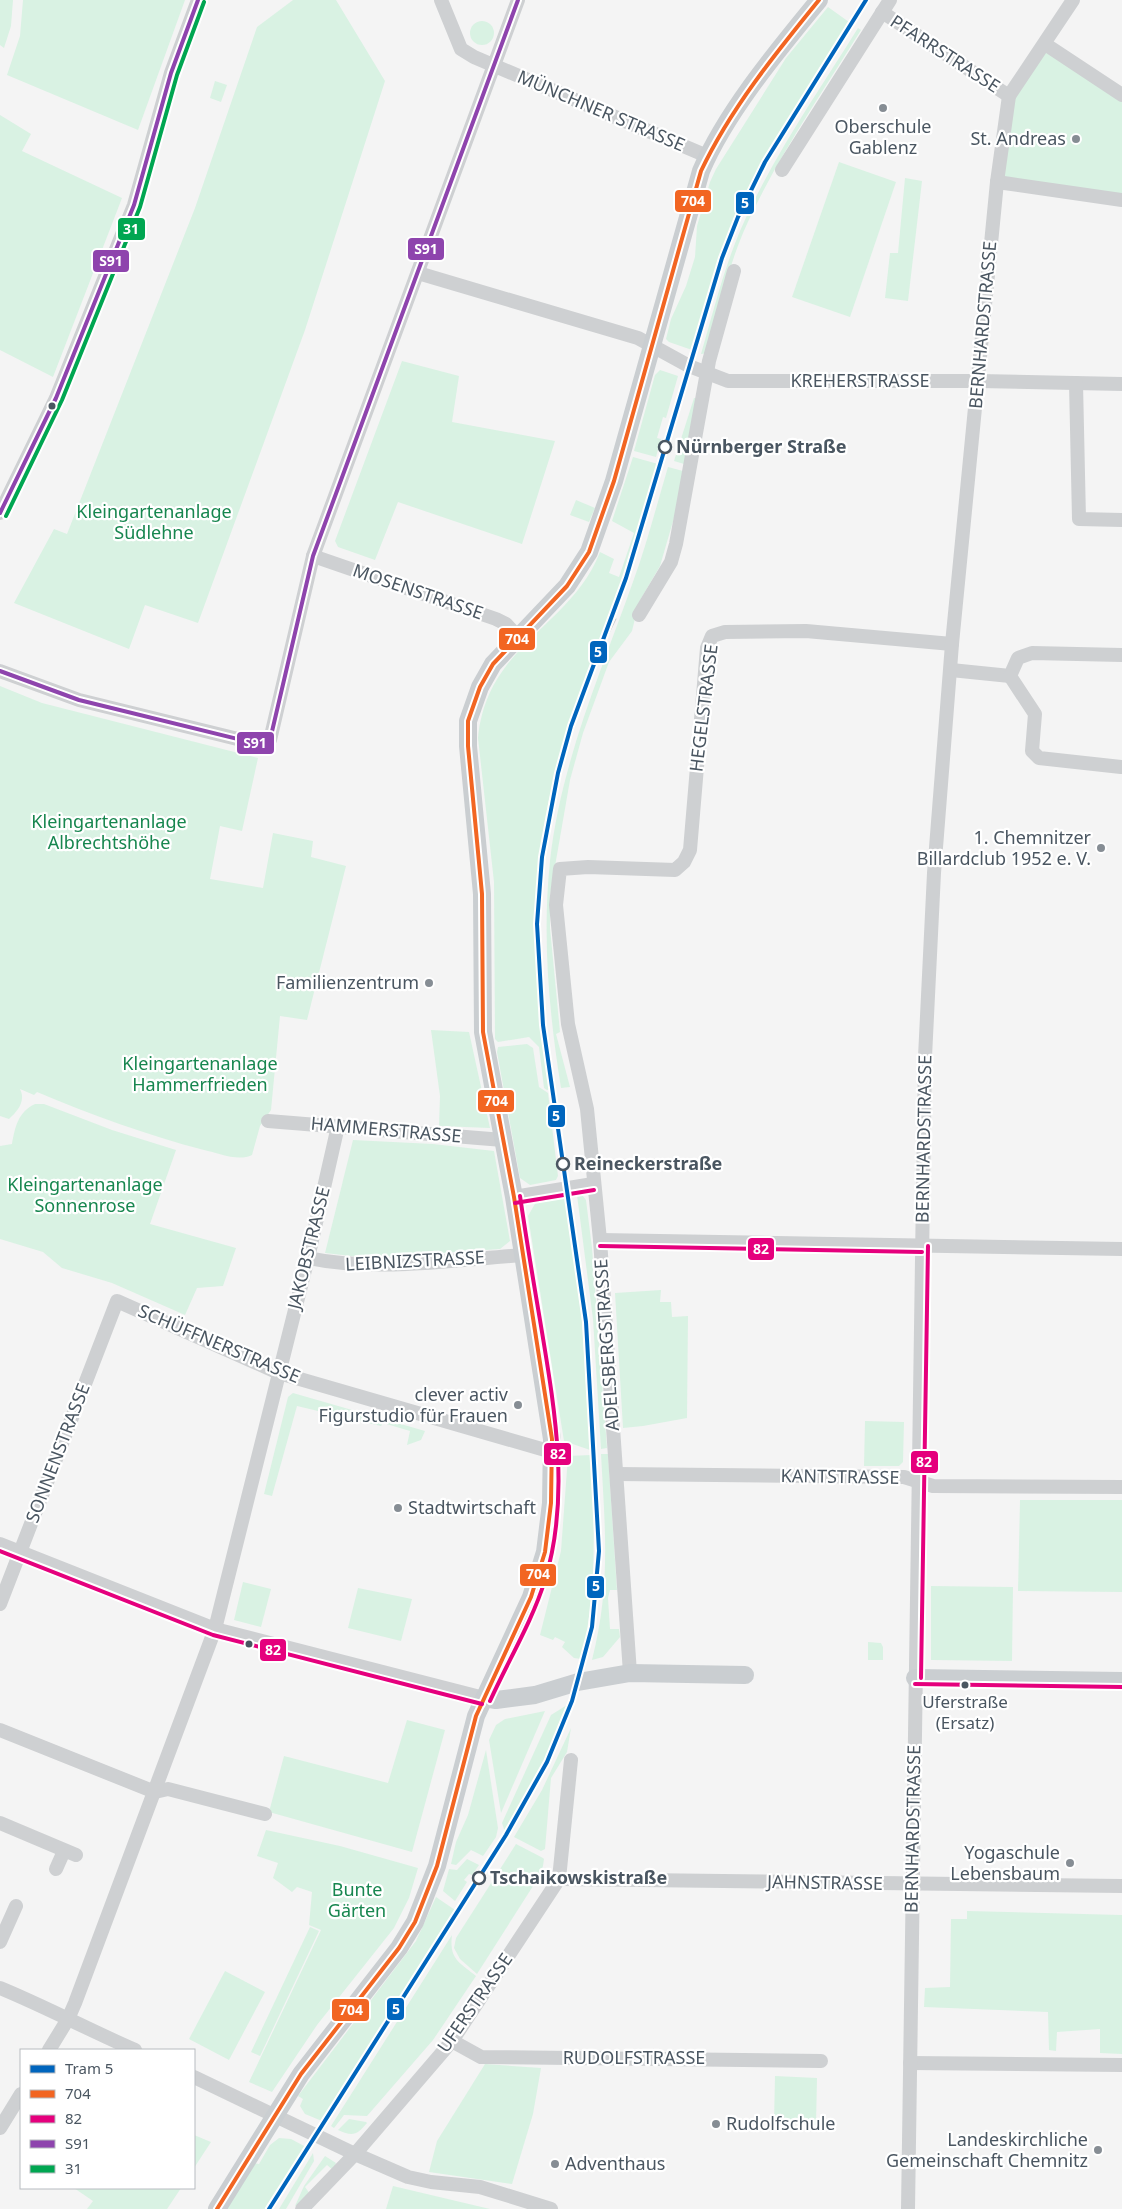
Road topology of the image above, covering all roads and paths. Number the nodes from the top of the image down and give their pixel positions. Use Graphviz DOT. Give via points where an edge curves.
graph roads {
  1 [pos="198,0"];
  2 [pos="441,0"];
  3 [pos="518,0"];
  4 [pos="819,0"];
  5 [pos="890,0"];
  6 [pos="1073,0"];
  7 [pos="882,12"];
  8 [pos="1045,44"];
  9 [pos="494,66"];
  10 [pos="1122,95"];
  11 [pos="1009,96"];
  12 [pos="707,156"];
  13 [pos="782,170"];
  14 [pos="997,182"];
  15 [pos="1122,200"];
  16 [pos="734,271"];
  17 [pos="418,273"];
  18 [pos="652,345"];
  19 [pos="706,374"];
  20 [pos="978,381"];
  21 [pos="1076,383"];
  22 [pos="1122,384"];
  23 [pos="0,513"];
  24 [pos="1122,520"];
  25 [pos="313,556"];
  26 [pos="639,615"];
  27 [pos="518,636"];
  28 [pos="952,644"];
  29 [pos="1122,655"];
  30 [pos="951,670"];
  31 [pos="0,671"];
  32 [pos="1010,676"];
  33 [pos="1121,767"];
  34 [pos="560,869"];
  35 [pos="268,1121"];
  36 [pos="338,1126"];
  37 [pos="503,1140"];
  38 [pos="593,1184"];
  39 [pos="514,1197"];
  40 [pos="600,1240"];
  41 [pos="922,1246"];
  42 [pos="1122,1249"];
  43 [pos="523,1255"];
  44 [pos="308,1258"];
  45 [pos="117,1301"];
  46 [pos="279,1373"];
  47 [pos="552,1452"];
  48 [pos="617,1474"];
  49 [pos="918,1481"];
  50 [pos="1122,1487"];
  51 [pos="0,1544"];
  52 [pos="20,1552"];
  53 [pos="0,1604"];
  54 [pos="215,1629"];
  55 [pos="629,1666"];
  56 [pos="744,1675"];
  57 [pos="915,1678"];
  58 [pos="1122,1681"];
  59 [pos="484,1698"];
  60 [pos="0,1730"];
  61 [pos="571,1760"];
  62 [pos="155,1792"];
  63 [pos="265,1814"];
  64 [pos="0,1822"];
  65 [pos="56,1869"];
  66 [pos="559,1879"];
  67 [pos="913,1884"];
  68 [pos="1122,1886"];
  69 [pos="16,1906"];
  70 [pos="0,1942"];
  71 [pos="0,1988"];
  72 [pos="68,2019"];
  73 [pos="452,2041"];
  74 [pos="50,2049"];
  75 [pos="133,2049"];
  76 [pos="821,2061"];
  77 [pos="910,2063"];
  78 [pos="1122,2065"];
  79 [pos="195,2078"];
  80 [pos="20,2096"];
  81 [pos="275,2116"];
  82 [pos="0,2128"];
  83 [pos="355,2154"];
  84 [pos="217,2209"];
  85 [pos="302,2209"];
  86 [pos="551,2209"];
  87 [pos="908,2209"];
  1 -- 23 [label="street" via="171,73 134,205 62,384"];
  2 -- 9 [label="street, MÜNCHNER STRASSE" via="461,49"];
  3 -- 9 [label="street"];
  4 -- 12 [label="main road" via="760,74"];
  5 -- 7 [label="street"];
  6 -- 8 [label="street, BERNHARDSTRASSE"];
  7 -- 11 [label="street, PFARRSTRASSE"];
  7 -- 13 [label="street"];
  8 -- 10 [label="street"];
  8 -- 11 [label="street, BERNHARDSTRASSE"];
  9 -- 12 [label="street, MÜNCHNER STRASSE"];
  9 -- 17 [label="street"];
  11 -- 14 [label="street, BERNHARDSTRASSE"];
  12 -- 18 [label="main road"];
  14 -- 15 [label="street"];
  14 -- 20 [label="street, BERNHARDSTRASSE"];
  16 -- 19 [label="street"];
  17 -- 18 [label="street" via="638,338"];
  17 -- 25 [label="street"];
  18 -- 19 [label="street, KREHERSTRASSE"];
  18 -- 27 [label="main road" via="614,481 589,552 567,586"];
  19 -- 20 [label="street, KREHERSTRASSE" via="728,381"];
  19 -- 26 [label="street" via="678,540 671,562"];
  20 -- 21 [label="street, KREHERSTRASSE"];
  20 -- 28 [label="street, BERNHARDSTRASSE"];
  21 -- 22 [label="street, KREHERSTRASSE"];
  21 -- 24 [label="street" via="1079,519"];
  25 -- 27 [label="street, MOSENSTRASSE" via="496,619"];
  25 -- 31 [label="street" via="270,740 262,745 79,700"];
  27 -- 37 [label="main road" via="494,664 480,687 472,705 468,733 481,867 483,1032"];
  28 -- 30 [label="street, BERNHARDSTRASSE"];
  28 -- 34 [label="street, HEGELSTRASSE" via="806,631 726,632 712,636 707,648 690,850 684,862 675,870 662,871 588,867"];
  29 -- 32 [label="street" via="1032,653 1018,658"];
  30 -- 32 [label="street"];
  30 -- 41 [label="street, BERNHARDSTRASSE" via="934,873 925,1057"];
  32 -- 33 [label="street" via="1035,714 1032,751 1039,758"];
  34 -- 38 [label="street, ADELSBERGSTRASSE" via="556,906 568,1024 587,1109"];
  35 -- 36 [label="street, HAMMERSTRASSE"];
  36 -- 37 [label="street, HAMMERSTRASSE"];
  36 -- 44 [label="street, JAKOBSTRASSE"];
  37 -- 39 [label="main road"];
  38 -- 39 [label="street"];
  38 -- 40 [label="street, ADELSBERGSTRASSE"];
  39 -- 43 [label="main road"];
  40 -- 41 [label="street"];
  40 -- 48 [label="street, ADELSBERGSTRASSE"];
  41 -- 42 [label="street"];
  41 -- 49 [label="street, BERNHARDSTRASSE"];
  43 -- 44 [label="street, LEIBNIZSTRASSE" via="365,1265 334,1264"];
  43 -- 47 [label="main road"];
  44 -- 46 [label="street, JAKOBSTRASSE"];
  45 -- 46 [label="street, SCHÜFFNERSTRASSE"];
  45 -- 52 [label="street, SONNENSTRASSE"];
  46 -- 47 [label="street, SCHÜFFNERSTRASSE"];
  46 -- 54 [label="street, JAKOBSTRASSE"];
  47 -- 59 [label="main road" via="551,1503 545,1552 531,1597"];
  48 -- 49 [label="street, KANTSTRASSE" via="904,1477"];
  48 -- 55 [label="street, ADELSBERGSTRASSE"];
  49 -- 50 [label="street, KANTSTRASSE" via="933,1486"];
  49 -- 57 [label="street, BERNHARDSTRASSE"];
  51 -- 52 [label="street"];
  52 -- 53 [label="street, SONNENSTRASSE"];
  52 -- 54 [label="street"];
  54 -- 59 [label="street"];
  54 -- 62 [label="street, JAKOBSTRASSE"];
  55 -- 56 [label="main road"];
  55 -- 59 [label="main road" via="535,1695 496,1700"];
  57 -- 58 [label="main road"];
  57 -- 67 [label="street, BERNHARDSTRASSE"];
  59 -- 81 [label="main road" via="470,1738 434,1875 415,1922 301,2074"];
  60 -- 62 [label="street"];
  61 -- 66 [label="street, UFERSTRASSE"];
  62 -- 63 [label="street" via="168,1789"];
  62 -- 72 [label="street, JAKOBSTRASSE"];
  64 -- 65 [label="street" via="70,1853"];
  66 -- 67 [label="street, JAHNSTRASSE"];
  66 -- 73 [label="street, UFERSTRASSE"];
  67 -- 68 [label="street, JAHNSTRASSE"];
  67 -- 77 [label="street, BERNHARDSTRASSE"];
  69 -- 70 [label="street"];
  71 -- 72 [label="street"];
  72 -- 74 [label="street, JAKOBSTRASSE"];
  72 -- 75 [label="street"];
  73 -- 76 [label="street, RUDOLFSTRASSE" via="482,2058"];
  73 -- 83 [label="street, UFERSTRASSE"];
  77 -- 78 [label="street"];
  77 -- 87 [label="street, BERNHARDSTRASSE"];
  79 -- 81 [label="street"];
  80 -- 82 [label="street"];
  81 -- 83 [label="street"];
  81 -- 84 [label="main road"];
  83 -- 85 [label="street, UFERSTRASSE"];
  83 -- 86 [label="street" via="408,2177 480,2186"];
}
